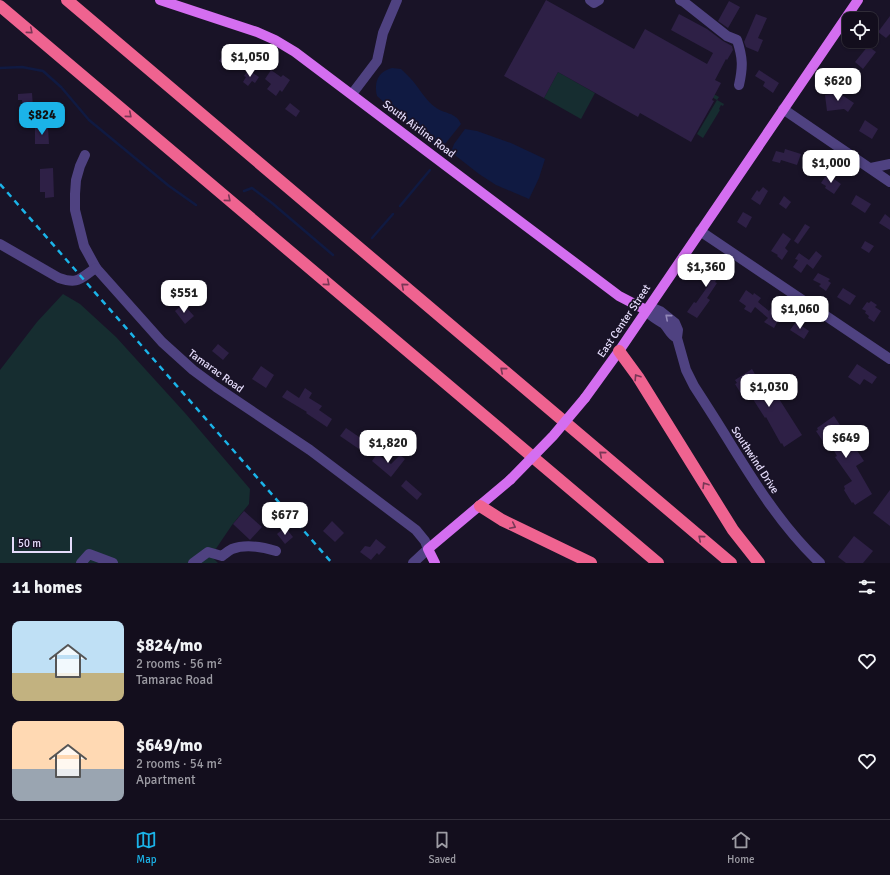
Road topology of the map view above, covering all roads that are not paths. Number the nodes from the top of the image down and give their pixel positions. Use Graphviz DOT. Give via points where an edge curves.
graph roads {
  1 [pos="67,0"];
  2 [pos="160,0"];
  3 [pos="397,0"];
  4 [pos="590,0"];
  5 [pos="598,0"];
  6 [pos="680,0"];
  7 [pos="858,0"];
  8 [pos="0,6"];
  9 [pos="739,85"];
  10 [pos="352,94"];
  11 [pos="783,109"];
  12 [pos="85,155"];
  13 [pos="890,164"];
  14 [pos="871,168"];
  15 [pos="890,182"];
  16 [pos="700,231"];
  17 [pos="0,244"];
  18 [pos="96,268"];
  19 [pos="646,310"];
  20 [pos="618,351"];
  21 [pos="890,359"];
  22 [pos="480,506"];
  23 [pos="428,549"];
  24 [pos="276,551"];
  25 [pos="81,563"];
  26 [pos="113,563"];
  27 [pos="192,563"];
  28 [pos="413,563"];
  29 [pos="435,563"];
  30 [pos="591,563"];
  31 [pos="658,563"];
  32 [pos="731,563"];
  33 [pos="758,563"];
  34 [pos="820,563"];
  32 -- 1 [label="highway, one-way"];
  2 -- 10 [label="main road, South Airline Road" via="267,36 295,52"];
  3 -- 10 [label="street" via="383,33 377,61"];
  4 -- 5 [label="street" via="594,3"];
  6 -- 9 [label="street" via="727,36 737,40 742,54"];
  7 -- 11 [label="main road, East Center Street"];
  8 -- 31 [label="highway, one-way"];
  10 -- 19 [label="main road, South Airline Road" via="618,296"];
  11 -- 14 [label="street"];
  11 -- 16 [label="main road, East Center Street"];
  12 -- 18 [label="street, Tamarac Road" via="76,180 75,210 84,246"];
  13 -- 14 [label="street"];
  14 -- 15 [label="street"];
  16 -- 19 [label="main road, East Center Street"];
  16 -- 21 [label="street"];
  17 -- 18 [label="street" via="68,282 77,281"];
  18 -- 23 [label="street, Tamarac Road" via="176,356 216,387 310,450 410,525 421,536"];
  19 -- 20 [label="main road, East Center Street"];
  19 -- 34 [label="street, Southwind Drive" via="655,309 668,316 677,327 677,338 686,370 694,386 757,487 782,521"];
  20 -- 22 [label="main road, East Center Street, bridge" via="585,398 553,436"];
  33 -- 20 [label="highway, one-way" via="733,530 638,377"];
  22 -- 23 [label="main road, East Center Street"];
  22 -- 30 [label="highway, one-way" via="502,520"];
  23 -- 28 [label="street, East Center Street"];
  23 -- 29 [label="main road"];
  24 -- 27 [label="street" via="247,546 232,549 222,556 208,552"];
  25 -- 26 [label="street" via="89,554"];
}
